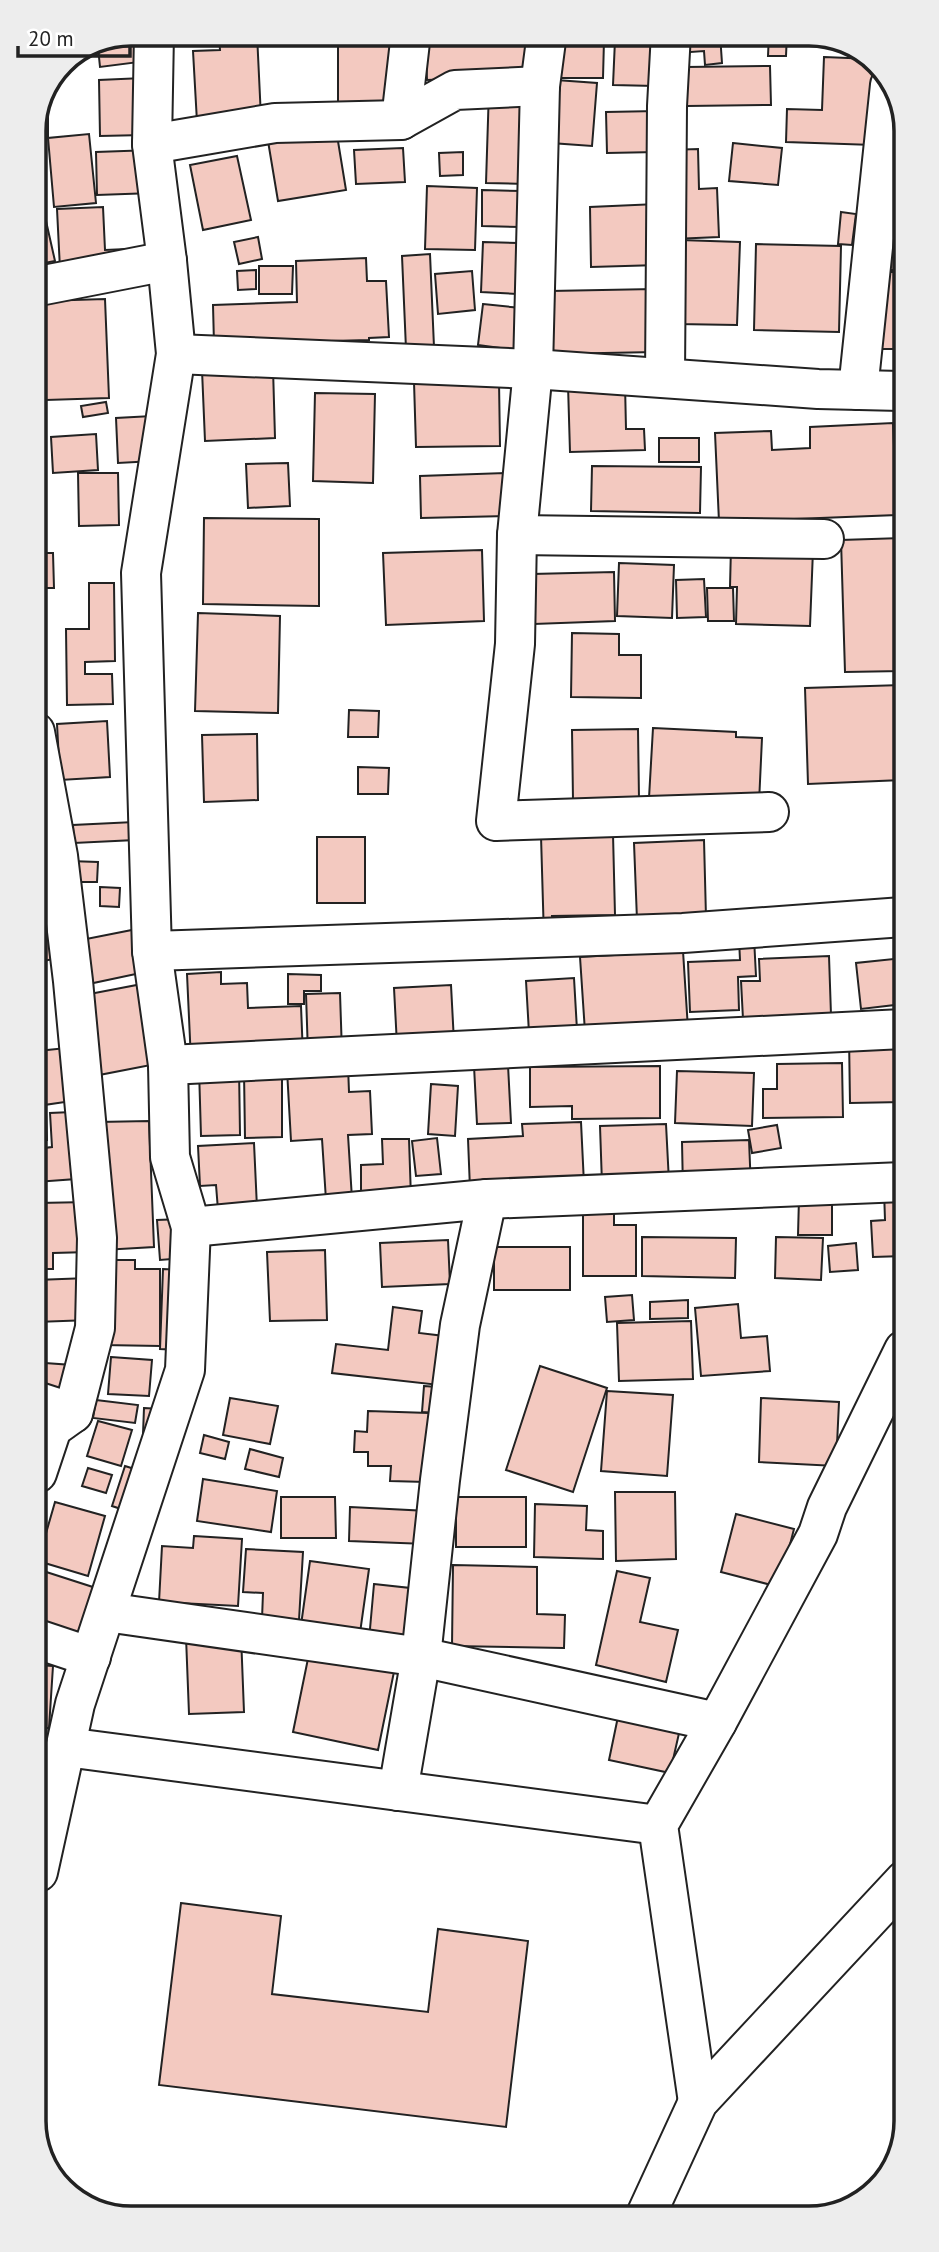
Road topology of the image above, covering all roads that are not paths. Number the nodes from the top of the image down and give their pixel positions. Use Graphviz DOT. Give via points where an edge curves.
graph roads {
  1 [pos="154,46"];
  2 [pos="410,46"];
  3 [pos="545,46"];
  4 [pos="670,46"];
  5 [pos="540,86"];
  6 [pos="890,107"];
  7 [pos="401,120"];
  8 [pos="152,144"];
  9 [pos="167,261"];
  10 [pos="46,284"];
  11 [pos="176,354"];
  12 [pos="533,369"];
  13 [pos="665,377"];
  14 [pos="858,390"];
  15 [pos="894,391"];
  16 [pos="517,534"];
  17 [pos="824,539"];
  18 [pos="769,812"];
  19 [pos="46,859"];
  20 [pos="894,918"];
  21 [pos="152,951"];
  22 [pos="894,1029"];
  23 [pos="168,1065"];
  24 [pos="894,1182"];
  25 [pos="487,1199"];
  26 [pos="191,1227"];
  27 [pos="894,1370"];
  28 [pos="46,1404"];
  29 [pos="73,1413"];
  30 [pos="46,1446"];
  31 [pos="106,1612"];
  32 [pos="46,1642"];
  33 [pos="91,1657"];
  34 [pos="421,1657"];
  35 [pos="717,1722"];
  36 [pos="66,1746"];
  37 [pos="398,1791"];
  38 [pos="658,1825"];
  39 [pos="46,1835"];
  40 [pos="894,1892"];
  41 [pos="698,2102"];
  42 [pos="650,2206"];
  1 -- 8 [label="street"];
  2 -- 7 [label="street"];
  3 -- 5 [label="street"];
  4 -- 13 [label="street"];
  5 -- 7 [label="street" via="455,90"];
  5 -- 12 [label="street"];
  6 -- 14 [label="street"];
  7 -- 8 [label="street" via="275,123"];
  8 -- 9 [label="street"];
  9 -- 10 [label="street"];
  9 -- 11 [label="street"];
  11 -- 12 [label="street"];
  11 -- 21 [label="street" via="141,573"];
  12 -- 13 [label="street"];
  12 -- 16 [label="street"];
  13 -- 14 [label="street"];
  14 -- 15 [label="street"];
  16 -- 17 [label="street"];
  16 -- 18 [label="street" via="515,644 496,821"];
  19 -- 29 [label="street" via="73,981 97,1238 95,1328"];
  20 -- 21 [label="street" via="683,933"];
  21 -- 23 [label="street"];
  22 -- 23 [label="street"];
  23 -- 26 [label="street" via="170,1157"];
  24 -- 25 [label="street"];
  25 -- 26 [label="street"];
  25 -- 34 [label="street" via="460,1325"];
  26 -- 31 [label="street" via="185,1370"];
  27 -- 35 [label="street" via="818,1534"];
  28 -- 29 [label="street"];
  29 -- 30 [label="street" via="52,1428"];
  31 -- 33 [label="street"];
  31 -- 34 [label="street"];
  32 -- 33 [label="street"];
  33 -- 36 [label="street"];
  34 -- 35 [label="street"];
  34 -- 37 [label="street"];
  35 -- 38 [label="street"];
  36 -- 37 [label="street"];
  36 -- 39 [label="street"];
  37 -- 38 [label="street"];
  38 -- 41 [label="street"];
  40 -- 41 [label="street"];
  41 -- 42 [label="street"];
}
